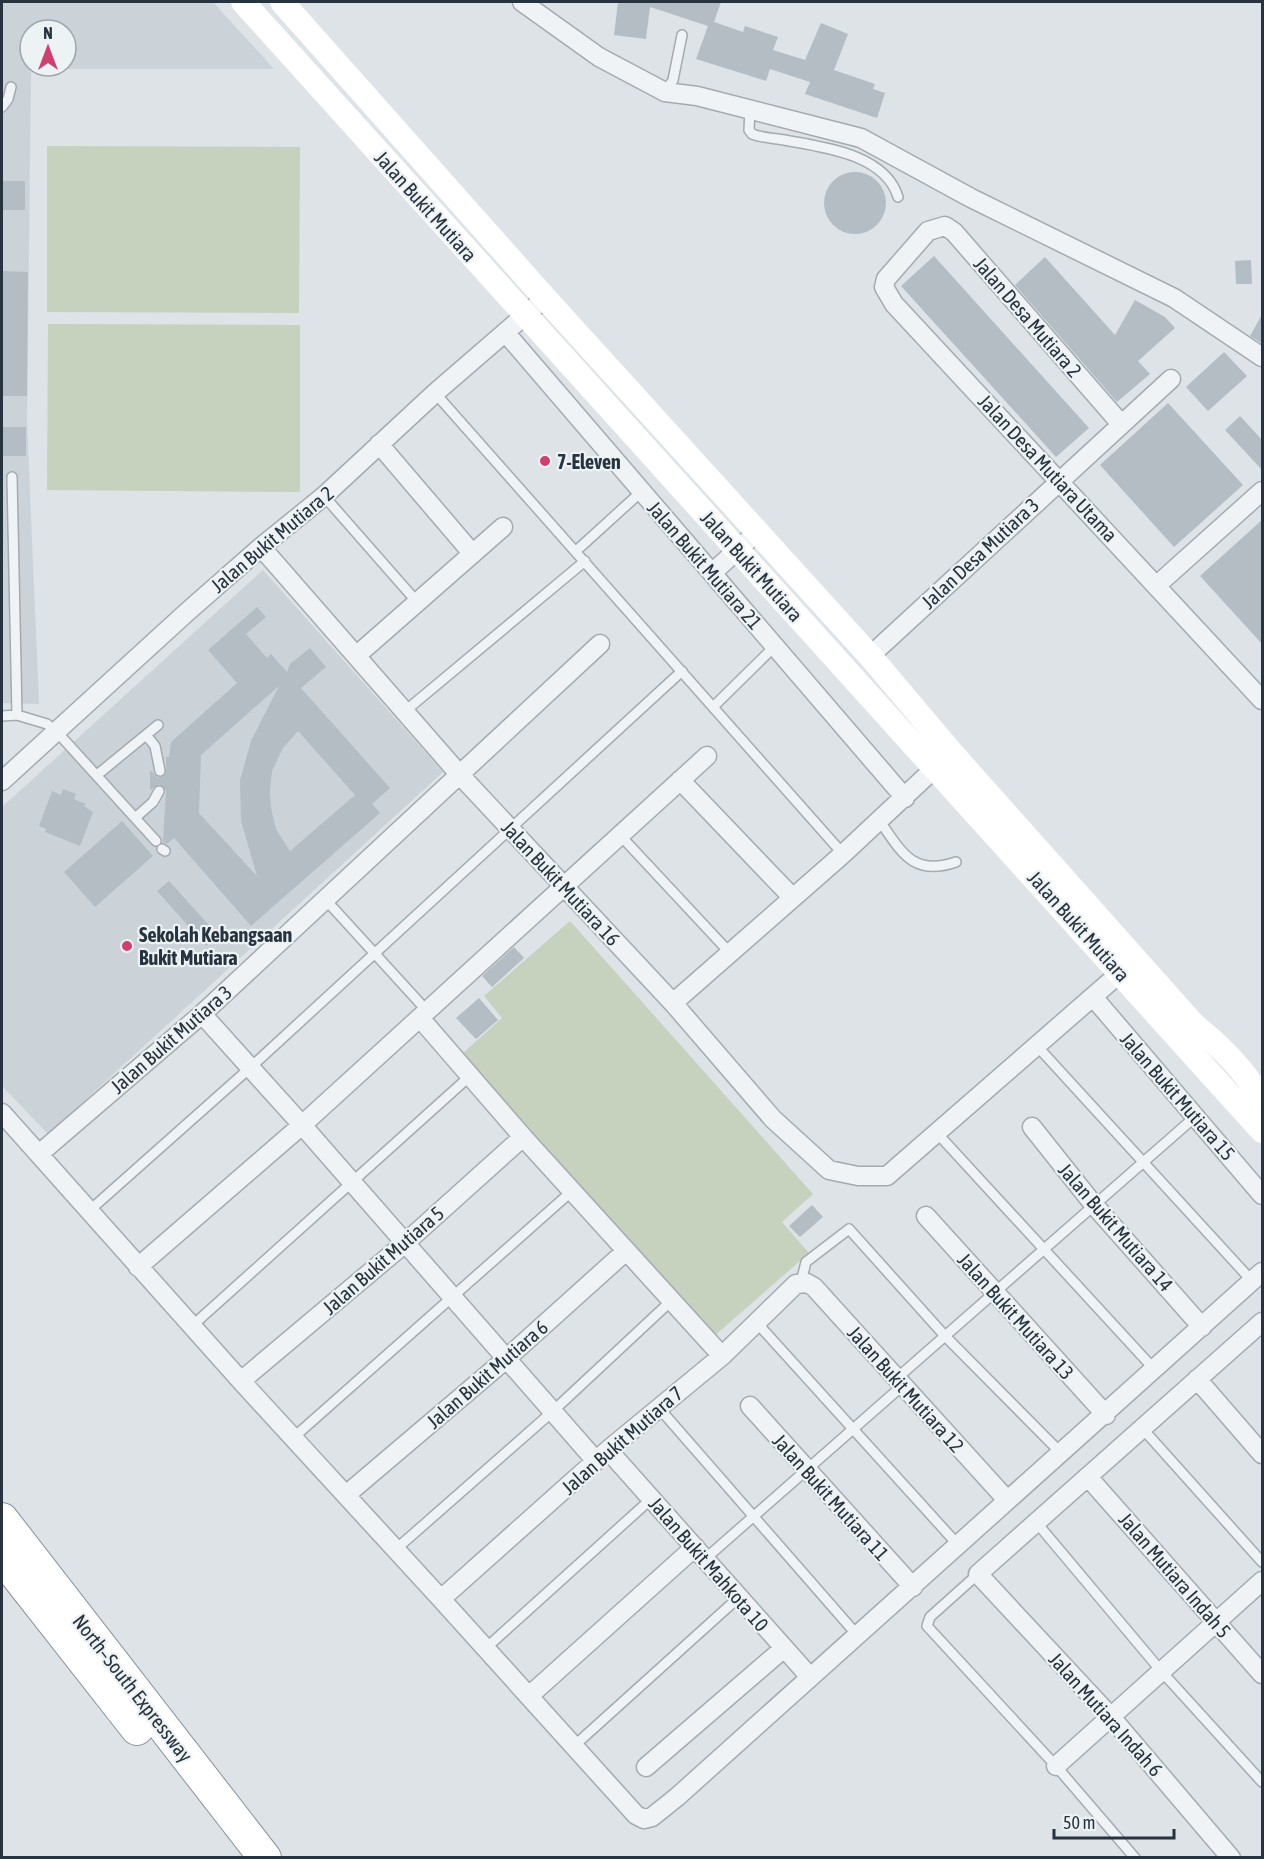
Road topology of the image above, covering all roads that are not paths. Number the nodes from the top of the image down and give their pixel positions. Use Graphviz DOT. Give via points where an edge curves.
graph roads {
  1 [pos="279,2"];
  2 [pos="522,2"];
  3 [pos="244,3"];
  4 [pos="682,35"];
  5 [pos="278,41"];
  6 [pos="11,87"];
  7 [pos="665,92"];
  8 [pos="2,107"];
  9 [pos="750,110"];
  10 [pos="898,197"];
  11 [pos="928,231"];
  12 [pos="545,298"];
  13 [pos="525,316"];
  14 [pos="505,332"];
  15 [pos="1263,357"];
  16 [pos="1171,379"];
  17 [pos="435,393"];
  18 [pos="1121,424"];
  19 [pos="379,444"];
  20 [pos="12,477"];
  21 [pos="1059,480"];
  22 [pos="642,491"];
  23 [pos="1263,491"];
  24 [pos="324,496"];
  25 [pos="503,527"];
  26 [pos="757,532"];
  27 [pos="261,547"];
  28 [pos="576,551"];
  29 [pos="738,551"];
  30 [pos="472,553"];
  31 [pos="585,561"];
  32 [pos="712,573"];
  33 [pos="1156,586"];
  34 [pos="417,602"];
  35 [pos="600,644"];
  36 [pos="775,646"];
  37 [pos="356,656"];
  38 [pos="870,656"];
  39 [pos="835,658"];
  40 [pos="682,671"];
  41 [pos="871,697"];
  42 [pos="1263,700"];
  43 [pos="713,707"];
  44 [pos="404,712"];
  45 [pos="17,715"];
  46 [pos="2,716"];
  47 [pos="158,725"];
  48 [pos="57,732"];
  49 [pos="146,735"];
  50 [pos="707,756"];
  51 [pos="936,767"];
  52 [pos="160,771"];
  53 [pos="97,775"];
  54 [pos="460,775"];
  55 [pos="680,780"];
  56 [pos="2,781"];
  57 [pos="159,791"];
  58 [pos="905,798"];
  59 [pos="135,818"];
  60 [pos="879,820"];
  61 [pos="511,830"];
  62 [pos="619,834"];
  63 [pos="161,847"];
  64 [pos="843,854"];
  65 [pos="956,862"];
  66 [pos="565,888"];
  67 [pos="792,897"];
  68 [pos="325,899"];
  69 [pos="375,953"];
  70 [pos="730,953"];
  71 [pos="1128,966"];
  72 [pos="1094,998"];
  73 [pos="673,1003"];
  74 [pos="202,1014"];
  75 [pos="424,1015"];
  76 [pos="1038,1046"];
  77 [pos="251,1067"];
  78 [pos="470,1076"];
  79 [pos="1263,1099"];
  80 [pos="2,1113"];
  81 [pos="1196,1116"];
  82 [pos="302,1125"];
  83 [pos="1032,1127"];
  84 [pos="1263,1131"];
  85 [pos="937,1133"];
  86 [pos="523,1137"];
  87 [pos="39,1154"];
  88 [pos="1145,1161"];
  89 [pos="352,1183"];
  90 [pos="572,1191"];
  91 [pos="1263,1195"];
  92 [pos="1094,1205"];
  93 [pos="89,1211"];
  94 [pos="926,1216"];
  95 [pos="404,1244"];
  96 [pos="1043,1249"];
  97 [pos="626,1251"];
  98 [pos="138,1267"];
  99 [pos="1257,1276"];
  100 [pos="801,1282"];
  101 [pos="994,1292"];
  102 [pos="452,1298"];
  103 [pos="671,1301"];
  104 [pos="757,1323"];
  105 [pos="192,1326"];
  106 [pos="1202,1327"];
  107 [pos="1258,1329"];
  108 [pos="945,1336"];
  109 [pos="722,1356"];
  110 [pos="506,1359"];
  111 [pos="1154,1369"];
  112 [pos="1197,1379"];
  113 [pos="241,1381"];
  114 [pos="899,1383"];
  115 [pos="750,1406"];
  116 [pos="659,1408"];
  117 [pos="552,1412"];
  118 [pos="1106,1415"];
  119 [pos="1142,1428"];
  120 [pos="852,1429"];
  121 [pos="293,1438"];
  122 [pos="1062,1454"];
  123 [pos="1263,1454"];
  124 [pos="602,1456"];
  125 [pos="806,1470"];
  126 [pos="1088,1477"];
  127 [pos="346,1495"];
  128 [pos="651,1498"];
  129 [pos="1007,1500"];
  130 [pos="753,1516"];
  131 [pos="2,1519"];
  132 [pos="1036,1522"];
  133 [pos="959,1546"];
  134 [pos="395,1550"];
  135 [pos="700,1553"];
  136 [pos="2,1557"];
  137 [pos="1263,1562"];
  138 [pos="978,1574"];
  139 [pos="1263,1581"];
  140 [pos="913,1587"];
  141 [pos="738,1598"];
  142 [pos="441,1599"];
  143 [pos="1216,1623"];
  144 [pos="858,1636"];
  145 [pos="486,1648"];
  146 [pos="783,1648"];
  147 [pos="1162,1672"];
  148 [pos="1263,1674"];
  149 [pos="810,1677"];
  150 [pos="529,1696"];
  151 [pos="1111,1717"];
  152 [pos="574,1746"];
  153 [pos="1056,1766"];
  154 [pos="646,1767"];
  155 [pos="1263,1782"];
  156 [pos="237,1857"];
  157 [pos="265,1857"];
  158 [pos="1135,1857"];
  159 [pos="1231,1857"];
  1 -- 3 [label="street" via="259,8"];
  1 -- 5 [label="street" via="273,23"];
  1 -- 12 [label="street, Jalan Bukit Mutiara"];
  2 -- 7 [label="street" via="599,57"];
  3 -- 5 [label="street, Jalan Bukit Mutiara"];
  4 -- 7 [label="lane" via="673,80"];
  5 -- 13 [label="street, Jalan Bukit Mutiara"];
  6 -- 8 [label="lane"];
  7 -- 9 [label="street"];
  9 -- 10 [label="lane" via="752,134 830,150 873,164 889,179"];
  9 -- 15 [label="street" via="861,138 971,198 1174,298"];
  11 -- 18 [label="street, Jalan Desa Mutiara 2" via="945,226 954,232"];
  11 -- 21 [label="street, Jalan Desa Mutiara Utama" via="886,279 887,294"];
  12 -- 13 [label="street, Jalan Bukit Mutiara 2"];
  12 -- 26 [label="street, Jalan Bukit Mutiara"];
  13 -- 14 [label="street, Jalan Bukit Mutiara 2"];
  13 -- 29 [label="street, Jalan Bukit Mutiara"];
  14 -- 17 [label="street, Jalan Bukit Mutiara 2"];
  14 -- 22 [label="street, Jalan Bukit Mutiara 21"];
  16 -- 18 [label="street, Jalan Desa Mutiara 3"];
  17 -- 19 [label="street, Jalan Bukit Mutiara 2"];
  17 -- 28 [label="lane"];
  18 -- 21 [label="street, Jalan Desa Mutiara 3"];
  19 -- 24 [label="street, Jalan Bukit Mutiara 2"];
  19 -- 30 [label="street"];
  20 -- 45 [label="lane"];
  21 -- 33 [label="street, Jalan Desa Mutiara Utama"];
  21 -- 38 [label="street, Jalan Desa Mutiara 3"];
  22 -- 28 [label="lane"];
  22 -- 32 [label="street, Jalan Bukit Mutiara 21"];
  23 -- 33 [label="street"];
  24 -- 27 [label="street, Jalan Bukit Mutiara 2"];
  24 -- 34 [label="lane"];
  25 -- 30 [label="street"];
  26 -- 29 [label="street"];
  26 -- 38 [label="street, Jalan Bukit Mutiara"];
  27 -- 37 [label="street, Jalan Bukit Mutiara 16"];
  27 -- 48 [label="street, Jalan Bukit Mutiara 2"];
  28 -- 31 [label="lane"];
  29 -- 32 [label="street"];
  29 -- 39 [label="street, Jalan Bukit Mutiara"];
  30 -- 34 [label="street"];
  31 -- 40 [label="lane"];
  31 -- 44 [label="lane"];
  32 -- 36 [label="street, Jalan Bukit Mutiara 21"];
  33 -- 42 [label="street, Jalan Desa Mutiara Utama"];
  34 -- 37 [label="street"];
  35 -- 54 [label="street, Jalan Bukit Mutiara 3"];
  36 -- 43 [label="lane"];
  36 -- 58 [label="street, Jalan Bukit Mutiara 21"];
  37 -- 44 [label="street, Jalan Bukit Mutiara 16"];
  38 -- 39 [label="street" via="859,661"];
  38 -- 41 [label="street" via="866,670"];
  38 -- 71 [label="street, Jalan Bukit Mutiara"];
  39 -- 41 [label="street, Jalan Bukit Mutiara"];
  40 -- 43 [label="lane"];
  40 -- 61 [label="lane"];
  41 -- 51 [label="street, Jalan Bukit Mutiara"];
  43 -- 64 [label="lane"];
  44 -- 54 [label="street, Jalan Bukit Mutiara 16"];
  45 -- 46 [label="lane"];
  45 -- 48 [label="lane" via="47,724"];
  47 -- 49 [label="lane"];
  48 -- 53 [label="lane"];
  48 -- 56 [label="street, Jalan Bukit Mutiara 2"];
  49 -- 52 [label="lane" via="155,746"];
  49 -- 53 [label="lane"];
  50 -- 55 [label="street"];
  51 -- 58 [label="street"];
  51 -- 71 [label="street, Jalan Bukit Mutiara"];
  53 -- 59 [label="lane"];
  54 -- 61 [label="street, Jalan Bukit Mutiara 16"];
  54 -- 68 [label="street, Jalan Bukit Mutiara 3"];
  55 -- 62 [label="street"];
  55 -- 67 [label="street"];
  57 -- 59 [label="lane"];
  58 -- 60 [label="street"];
  59 -- 63 [label="lane"];
  60 -- 64 [label="street"];
  60 -- 65 [label="lane" via="908,861 943,867"];
  61 -- 66 [label="street, Jalan Bukit Mutiara 16"];
  61 -- 69 [label="lane"];
  62 -- 66 [label="street"];
  62 -- 70 [label="lane"];
  64 -- 67 [label="street"];
  66 -- 73 [label="street, Jalan Bukit Mutiara 16"];
  66 -- 75 [label="street"];
  67 -- 70 [label="street"];
  68 -- 69 [label="lane"];
  68 -- 74 [label="street, Jalan Bukit Mutiara 3"];
  69 -- 75 [label="lane"];
  69 -- 77 [label="lane"];
  70 -- 73 [label="street"];
  71 -- 72 [label="street"];
  71 -- 79 [label="street, Jalan Bukit Mutiara" via="1211,1038"];
  71 -- 84 [label="street, Jalan Bukit Mutiara"];
  72 -- 76 [label="street"];
  72 -- 81 [label="street, Jalan Bukit Mutiara 15"];
  73 -- 85 [label="street, Jalan Bukit Mutiara 16" via="773,1119 829,1170 887,1176"];
  74 -- 77 [label="street, Jalan Bukit Mahkota 10"];
  74 -- 87 [label="street, Jalan Bukit Mutiara 3"];
  75 -- 78 [label="street"];
  75 -- 82 [label="street"];
  76 -- 85 [label="street"];
  76 -- 88 [label="lane"];
  77 -- 82 [label="street, Jalan Bukit Mahkota 10"];
  77 -- 93 [label="lane"];
  78 -- 86 [label="street"];
  78 -- 89 [label="lane"];
  80 -- 87 [label="street"];
  81 -- 88 [label="lane"];
  81 -- 91 [label="street, Jalan Bukit Mutiara 15"];
  82 -- 89 [label="street, Jalan Bukit Mahkota 10"];
  82 -- 98 [label="street"];
  83 -- 92 [label="street, Jalan Bukit Mutiara 14"];
  85 -- 96 [label="lane"];
  86 -- 90 [label="street"];
  86 -- 95 [label="street, Jalan Bukit Mutiara 5"];
  87 -- 93 [label="street"];
  88 -- 92 [label="lane"];
  88 -- 99 [label="lane"];
  89 -- 95 [label="street, Jalan Bukit Mahkota 10"];
  89 -- 105 [label="lane"];
  90 -- 97 [label="street"];
  90 -- 102 [label="lane"];
  92 -- 96 [label="lane"];
  92 -- 106 [label="street, Jalan Bukit Mutiara 14"];
  93 -- 98 [label="street"];
  94 -- 101 [label="street, Jalan Bukit Mutiara 13"];
  95 -- 102 [label="street, Jalan Bukit Mahkota 10"];
  95 -- 113 [label="street, Jalan Bukit Mutiara 5"];
  96 -- 101 [label="lane"];
  96 -- 111 [label="lane"];
  97 -- 103 [label="street"];
  97 -- 110 [label="street, Jalan Bukit Mutiara 6"];
  98 -- 105 [label="street"];
  99 -- 106 [label="street"];
  100 -- 104 [label="street, Jalan Bukit Mutiara 7"];
  100 -- 108 [label="lane" via="806,1262 849,1229"];
  100 -- 114 [label="street, Jalan Bukit Mutiara 12" via="814,1287"];
  101 -- 108 [label="lane"];
  101 -- 118 [label="street, Jalan Bukit Mutiara 13"];
  102 -- 110 [label="street, Jalan Bukit Mahkota 10"];
  102 -- 121 [label="lane"];
  103 -- 109 [label="street"];
  103 -- 117 [label="lane"];
  104 -- 109 [label="street, Jalan Bukit Mutiara 7"];
  104 -- 120 [label="lane"];
  105 -- 113 [label="street"];
  106 -- 111 [label="street"];
  107 -- 112 [label="street"];
  108 -- 114 [label="lane"];
  108 -- 122 [label="lane"];
  109 -- 116 [label="street, Jalan Bukit Mutiara 7"];
  110 -- 117 [label="street, Jalan Bukit Mahkota 10"];
  110 -- 127 [label="street, Jalan Bukit Mutiara 6"];
  111 -- 118 [label="street"];
  112 -- 119 [label="street"];
  112 -- 123 [label="street"];
  113 -- 121 [label="street"];
  114 -- 120 [label="lane"];
  114 -- 129 [label="street, Jalan Bukit Mutiara 12"];
  115 -- 125 [label="street, Jalan Bukit Mutiara 11"];
  116 -- 124 [label="street, Jalan Bukit Mutiara 7"];
  116 -- 130 [label="lane"];
  117 -- 124 [label="street, Jalan Bukit Mahkota 10"];
  117 -- 134 [label="lane"];
  118 -- 122 [label="street"];
  119 -- 126 [label="street"];
  119 -- 137 [label="lane"];
  120 -- 125 [label="lane"];
  120 -- 133 [label="lane"];
  121 -- 127 [label="street"];
  122 -- 129 [label="street"];
  124 -- 128 [label="street, Jalan Bukit Mahkota 10"];
  124 -- 142 [label="street, Jalan Bukit Mutiara 7"];
  125 -- 130 [label="lane"];
  125 -- 140 [label="street, Jalan Bukit Mutiara 11"];
  126 -- 132 [label="street"];
  126 -- 143 [label="street, Jalan Mutiara Indah 5"];
  127 -- 134 [label="street"];
  128 -- 135 [label="street, Jalan Bukit Mahkota 10"];
  128 -- 145 [label="lane"];
  129 -- 133 [label="street"];
  130 -- 135 [label="lane"];
  130 -- 144 [label="lane"];
  131 -- 157 [label="highway, North–South Expressway"];
  132 -- 138 [label="street"];
  132 -- 147 [label="lane"];
  133 -- 140 [label="street"];
  134 -- 142 [label="street"];
  135 -- 141 [label="street, Jalan Bukit Mahkota 10"];
  135 -- 150 [label="street"];
  136 -- 156 [label="highway, North–South Expressway"];
  138 -- 151 [label="street, Jalan Mutiara Indah 6"];
  138 -- 153 [label="lane" via="930,1617 927,1626"];
  139 -- 143 [label="street"];
  140 -- 144 [label="street"];
  141 -- 146 [label="street, Jalan Bukit Mahkota 10"];
  141 -- 152 [label="lane"];
  142 -- 145 [label="street"];
  143 -- 147 [label="street"];
  143 -- 148 [label="street, Jalan Mutiara Indah 5"];
  144 -- 149 [label="street"];
  145 -- 150 [label="street"];
  146 -- 149 [label="street, Jalan Bukit Mahkota 10"];
  146 -- 154 [label="street"];
  147 -- 151 [label="street"];
  147 -- 155 [label="lane"];
  149 -- 152 [label="street" via="648,1819 636,1815"];
  150 -- 152 [label="street"];
  151 -- 153 [label="street"];
  151 -- 159 [label="street, Jalan Mutiara Indah 6"];
  153 -- 158 [label="lane"];
}
